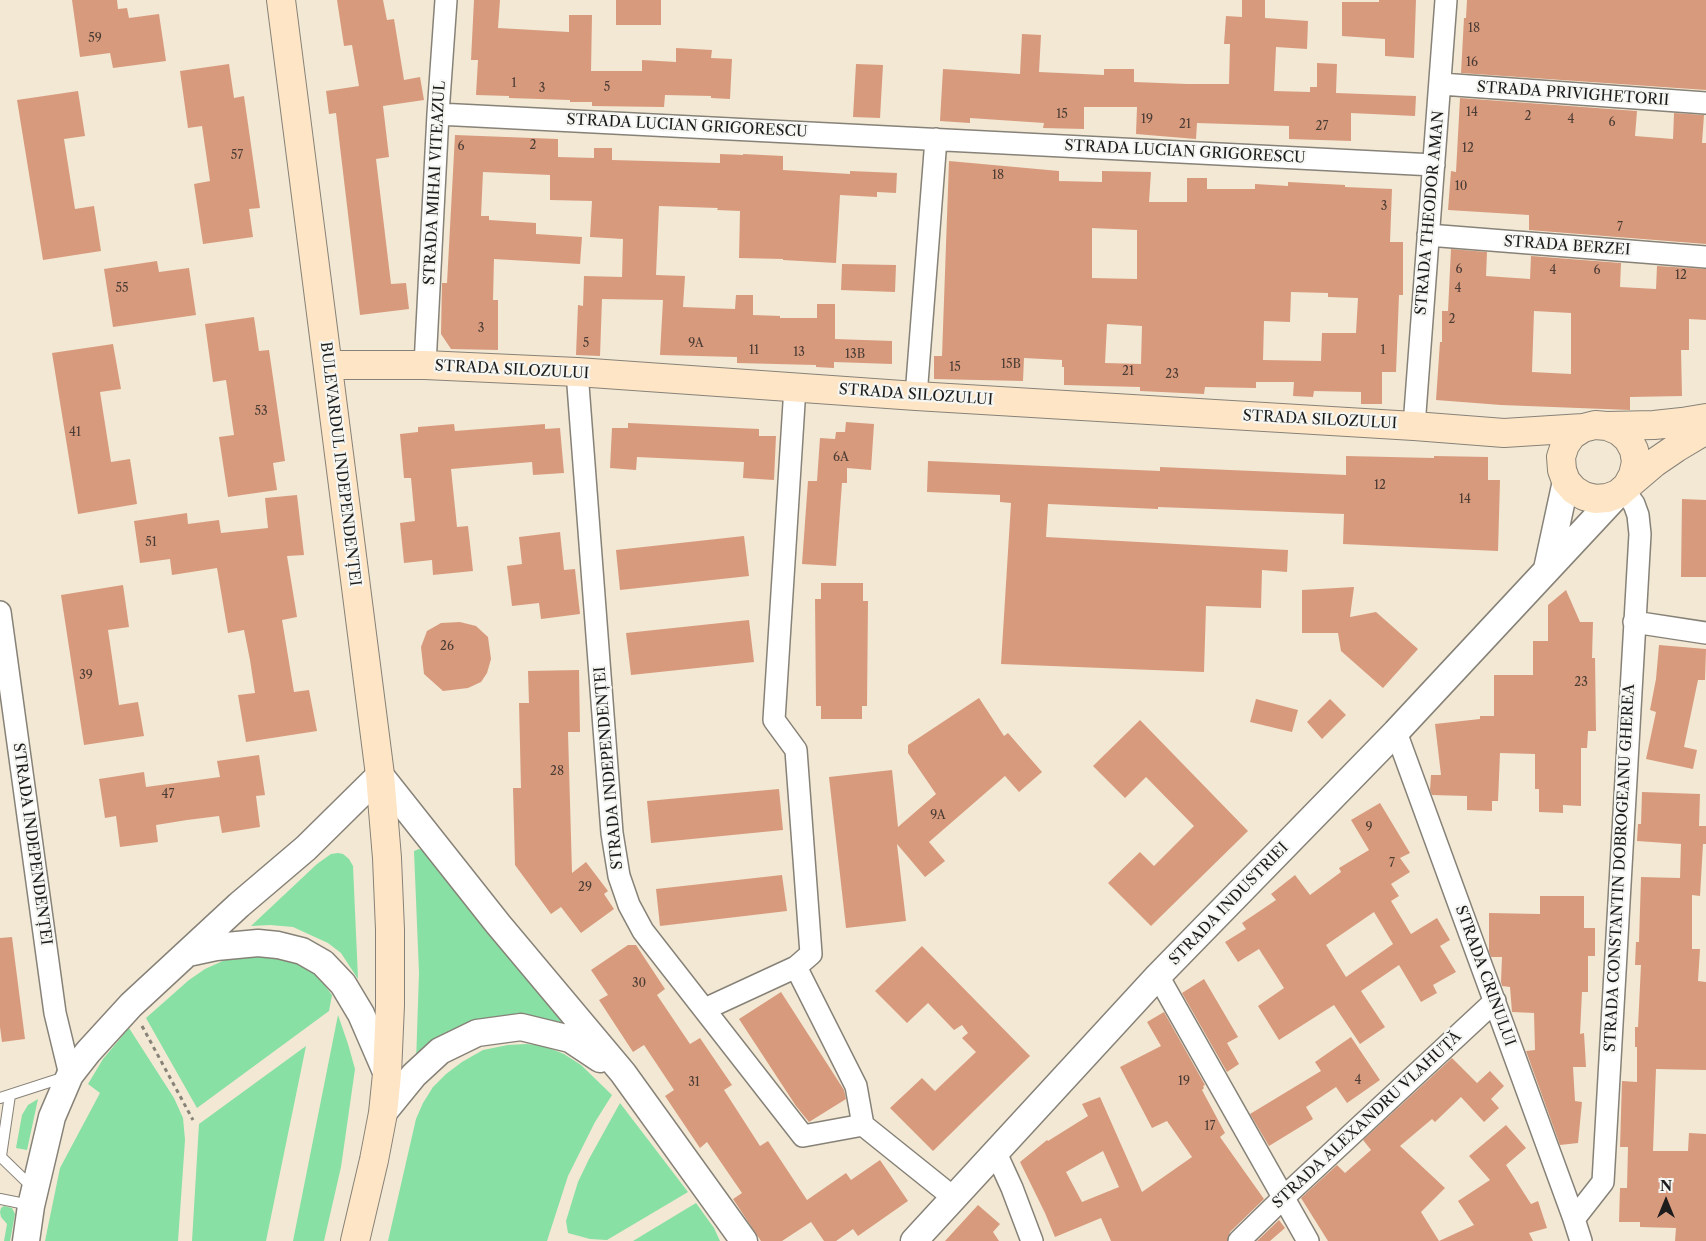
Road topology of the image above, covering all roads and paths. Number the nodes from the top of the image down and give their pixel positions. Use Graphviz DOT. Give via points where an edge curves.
graph roads {
  1 [pos="281,0"];
  2 [pos="446,0"];
  3 [pos="1446,0"];
  4 [pos="1441,84"];
  5 [pos="1706,103"];
  6 [pos="438,114"];
  7 [pos="936,139"];
  8 [pos="1434,165"];
  9 [pos="1428,235"];
  10 [pos="1706,257"];
  11 [pos="328,365"];
  12 [pos="425,365"];
  13 [pos="577,372"];
  14 [pos="795,387"];
  15 [pos="916,396"];
  16 [pos="1706,418"];
  17 [pos="1414,426"];
  18 [pos="1595,427"];
  19 [pos="1706,430"];
  20 [pos="1504,433"];
  21 [pos="1564,475"];
  22 [pos="1623,490"];
  23 [pos="1547,570"];
  24 [pos="0,612"];
  25 [pos="1634,622"];
  26 [pos="1706,633"];
  27 [pos="1396,732"];
  28 [pos="380,775"];
  29 [pos="187,953"];
  30 [pos="796,967"];
  31 [pos="1158,976"];
  32 [pos="1495,1001"];
  33 [pos="131,1005"];
  34 [pos="705,1009"];
  35 [pos="623,1073"];
  36 [pos="387,1074"];
  37 [pos="70,1075"];
  38 [pos="5,1097"];
  39 [pos="383,1113"];
  40 [pos="193,1120"];
  41 [pos="863,1125"];
  42 [pos="996,1153"];
  43 [pos="0,1156"];
  44 [pos="33,1198"];
  45 [pos="954,1198"];
  46 [pos="1283,1198"];
  47 [pos="0,1199"];
  48 [pos="1574,1219"];
  49 [pos="26,1241"];
  50 [pos="356,1241"];
  51 [pos="744,1241"];
  52 [pos="914,1241"];
  53 [pos="1032,1241"];
  54 [pos="1239,1241"];
  55 [pos="1308,1241"];
  56 [pos="1581,1241"];
  1 -- 11 [label="main road, BULEVARDUL INDEPENDENȚEI"];
  2 -- 6 [label="street, STRADA MIHAI VITEAZUL"];
  3 -- 4 [label="street, STRADA THEODOR AMAN"];
  4 -- 5 [label="street, STRADA PRIVIGHETORII"];
  4 -- 8 [label="street, STRADA THEODOR AMAN"];
  6 -- 7 [label="street, STRADA LUCIAN GRIGORESCU"];
  6 -- 12 [label="street, STRADA MIHAI VITEAZUL"];
  7 -- 8 [label="street, STRADA LUCIAN GRIGORESCU"];
  7 -- 15 [label="street"];
  8 -- 9 [label="street, STRADA THEODOR AMAN"];
  9 -- 10 [label="street, STRADA BERZEI"];
  9 -- 17 [label="street, STRADA THEODOR AMAN"];
  11 -- 12 [label="main road, STRADA SILOZULUI"];
  11 -- 28 [label="main road, BULEVARDUL INDEPENDENȚEI"];
  12 -- 13 [label="main road, STRADA SILOZULUI"];
  13 -- 14 [label="main road, STRADA SILOZULUI"];
  13 -- 34 [label="street, STRADA INDEPENDENȚEI" via="612,833 619,876 643,931"];
  14 -- 15 [label="main road, STRADA SILOZULUI"];
  14 -- 30 [label="street" via="774,720 796,750 811,954"];
  15 -- 17 [label="main road, STRADA SILOZULUI"];
  16 -- 18 [label="main road, STRADA SILOZULUI" via="1654,425"];
  17 -- 20 [label="main road, STRADA SILOZULUI"];
  18 -- 20 [label="main road, STRADA SILOZULUI"];
  18 -- 21 [label="main road" via="1572,435 1565,445 1562,457"];
  18 -- 22 [label="main road" via="1619,431 1634,450 1634,475"];
  19 -- 22 [label="main road, STRADA SILOZULUI" via="1676,448"];
  20 -- 21 [label="main road, STRADA SILOZULUI" via="1540,449"];
  21 -- 22 [label="main road, STRADA SILOZULUI" via="1574,490 1584,496 1601,499"];
  21 -- 23 [label="street, STRADA INDUSTRIEI"];
  22 -- 23 [label="street, STRADA INDUSTRIEI"];
  22 -- 25 [label="street, STRADA CONSTANTIN DOBROGEANU GHEREA" via="1634,504 1639,525"];
  23 -- 27 [label="street, STRADA INDUSTRIEI"];
  24 -- 37 [label="street, STRADA INDEPENDENȚEI" via="55,1013"];
  25 -- 26 [label="street"];
  25 -- 48 [label="street, STRADA CONSTANTIN DOBROGEANU GHEREA" via="1603,1182"];
  27 -- 31 [label="street, STRADA INDUSTRIEI"];
  27 -- 32 [label="street, STRADA CRINULUI"];
  28 -- 29 [label="street" via="306,848"];
  28 -- 35 [label="street" via="498,924"];
  28 -- 36 [label="main road, BULEVARDUL INDEPENDENȚEI" via="388,858 390,930"];
  29 -- 33 [label="street"];
  29 -- 36 [label="street" via="258,943 302,951 323,963 343,984 361,1014"];
  30 -- 34 [label="street"];
  30 -- 41 [label="street" via="856,1086"];
  31 -- 42 [label="street, STRADA INDUSTRIEI"];
  31 -- 46 [label="street"];
  32 -- 46 [label="street, STRADA ALEXANDRU VLAHUȚĂ"];
  32 -- 48 [label="street, STRADA CRINULUI"];
  33 -- 37 [label="street"];
  33 -- 40 [label="path"];
  34 -- 41 [label="street, STRADA INDEPENDENȚEI" via="803,1136"];
  35 -- 39 [label="street" via="570,1040 521,1027 477,1033 440,1051 414,1075"];
  35 -- 51 [label="street"];
  36 -- 39 [label="main road, BULEVARDUL INDEPENDENȚEI"];
  37 -- 38 [label="lane"];
  37 -- 44 [label="street" via="52,1117"];
  38 -- 43 [label="lane"];
  39 -- 50 [label="main road, BULEVARDUL INDEPENDENȚEI"];
  41 -- 45 [label="street"];
  42 -- 45 [label="street, STRADA INDUSTRIEI"];
  42 -- 53 [label="street"];
  43 -- 44 [label="lane"];
  44 -- 47 [label="lane"];
  44 -- 49 [label="street"];
  45 -- 52 [label="street, STRADA INDUSTRIEI"];
  46 -- 54 [label="street, STRADA ALEXANDRU VLAHUȚĂ"];
  46 -- 55 [label="street"];
  48 -- 56 [label="street"];
}
